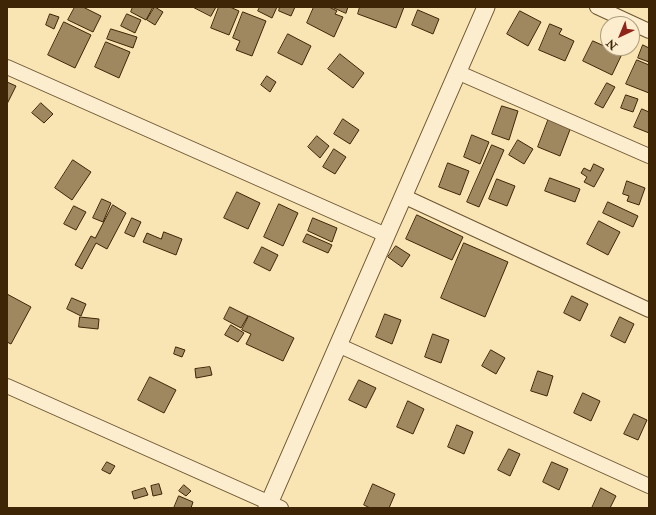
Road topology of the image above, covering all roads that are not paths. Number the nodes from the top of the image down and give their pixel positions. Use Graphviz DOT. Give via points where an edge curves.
graph roads {
  1 [pos="486,7"];
  2 [pos="597,7"];
  3 [pos="649,30"];
  4 [pos="7,67"];
  5 [pos="458,72"];
  6 [pos="649,156"];
  7 [pos="403,196"];
  8 [pos="386,236"];
  9 [pos="649,310"];
  10 [pos="338,345"];
  11 [pos="7,386"];
  12 [pos="649,486"];
  13 [pos="273,506"];
  1 -- 5 [label="street"];
  2 -- 3 [label="street"];
  4 -- 8 [label="street"];
  5 -- 6 [label="street"];
  5 -- 7 [label="street"];
  7 -- 8 [label="street"];
  7 -- 9 [label="street"];
  8 -- 10 [label="street"];
  10 -- 12 [label="street"];
  10 -- 13 [label="street"];
  11 -- 13 [label="street"];
}
